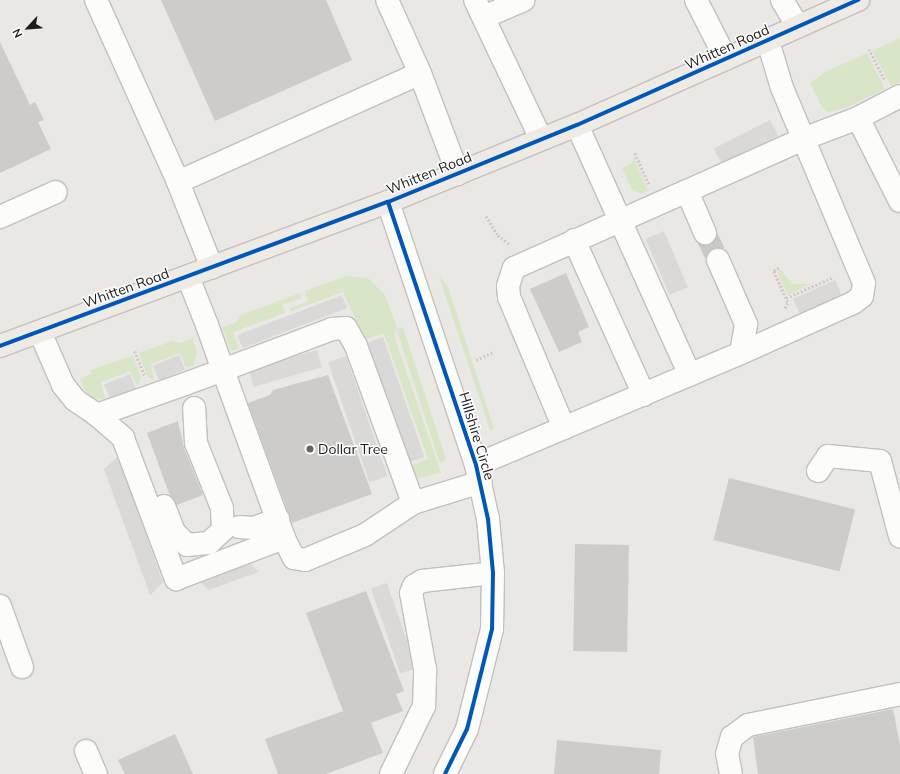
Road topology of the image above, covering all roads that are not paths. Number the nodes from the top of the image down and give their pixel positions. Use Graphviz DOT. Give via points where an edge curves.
graph roads {
  1 [pos="96,0"];
  2 [pos="388,0"];
  3 [pos="524,0"];
  4 [pos="696,0"];
  5 [pos="782,0"];
  6 [pos="858,0"];
  7 [pos="480,9"];
  8 [pos="798,27"];
  9 [pos="768,41"];
  10 [pos="726,59"];
  11 [pos="420,73"];
  12 [pos="893,89"];
  13 [pos="858,118"];
  14 [pos="577,125"];
  15 [pos="541,139"];
  16 [pos="803,139"];
  17 [pos="458,174"];
  18 [pos="178,182"];
  19 [pos="687,190"];
  20 [pos="56,192"];
  21 [pos="900,201"];
  22 [pos="388,202"];
  23 [pos="0,217"];
  24 [pos="619,220"];
  25 [pos="705,233"];
  26 [pos="574,240"];
  27 [pos="718,260"];
  28 [pos="212,268"];
  29 [pos="188,277"];
  30 [pos="40,332"];
  31 [pos="0,346"];
  32 [pos="742,353"];
  33 [pos="223,370"];
  34 [pos="690,375"];
  35 [pos="185,384"];
  36 [pos="644,395"];
  37 [pos="194,408"];
  38 [pos="97,415"];
  39 [pos="564,428"];
  40 [pos="123,438"];
  41 [pos="818,471"];
  42 [pos="478,473"];
  43 [pos="412,503"];
  44 [pos="239,526"];
  45 [pos="281,529"];
  46 [pos="900,536"];
  47 [pos="218,564"];
  48 [pos="493,574"];
  49 [pos="0,606"];
  50 [pos="22,667"];
  51 [pos="900,694"];
  52 [pos="86,751"];
  53 [pos="96,774"];
  54 [pos="391,774"];
  55 [pos="445,774"];
  56 [pos="731,774"];
  1 -- 18 [label="street"];
  2 -- 11 [label="street"];
  3 -- 7 [label="street"];
  4 -- 10 [label="street"];
  5 -- 8 [label="street"];
  6 -- 8 [label="main road, Whitten Road"];
  7 -- 15 [label="street"];
  8 -- 9 [label="main road, Whitten Road"];
  9 -- 10 [label="main road, Whitten Road"];
  9 -- 16 [label="street" via="782,88"];
  10 -- 14 [label="main road, Whitten Road"];
  11 -- 17 [label="street"];
  11 -- 18 [label="street"];
  12 -- 13 [label="street"];
  13 -- 16 [label="street"];
  13 -- 21 [label="street"];
  14 -- 15 [label="main road, Whitten Road"];
  14 -- 24 [label="street"];
  15 -- 17 [label="main road, Whitten Road"];
  16 -- 19 [label="street"];
  16 -- 32 [label="street" via="861,271 864,283 862,296"];
  17 -- 22 [label="main road, Whitten Road"];
  18 -- 28 [label="street"];
  19 -- 24 [label="street"];
  19 -- 25 [label="street"];
  20 -- 23 [label="street"];
  22 -- 28 [label="main road, Whitten Road"];
  22 -- 42 [label="street, Hillshire Circle"];
  24 -- 26 [label="street"];
  24 -- 34 [label="street"];
  26 -- 36 [label="street"];
  26 -- 39 [label="street" via="514,268 508,286 509,297"];
  27 -- 32 [label="street" via="746,324"];
  28 -- 29 [label="main road, Whitten Road"];
  29 -- 30 [label="main road, Whitten Road"];
  29 -- 33 [label="street"];
  30 -- 31 [label="main road, Whitten Road"];
  30 -- 38 [label="street" via="63,385 76,400"];
  32 -- 34 [label="street"];
  33 -- 35 [label="street"];
  33 -- 43 [label="street" via="332,330 346,328 356,346"];
  33 -- 45 [label="street"];
  34 -- 36 [label="street"];
  35 -- 37 [label="street"];
  35 -- 38 [label="street"];
  36 -- 39 [label="street"];
  37 -- 40 [label="street" via="196,442 222,508 223,530 209,543 187,546 174,532 144,452"];
  37 -- 44 [label="street"];
  38 -- 40 [label="street"];
  39 -- 42 [label="street"];
  40 -- 47 [label="street" via="176,580"];
  41 -- 46 [label="street" via="828,456 880,461"];
  42 -- 43 [label="street"];
  42 -- 48 [label="street, Hillshire Circle"];
  43 -- 45 [label="street" via="365,535 305,560 294,558"];
  44 -- 45 [label="street"];
  44 -- 47 [label="street"];
  45 -- 47 [label="street"];
  48 -- 54 [label="street" via="422,581 414,586 411,593 425,669 424,706"];
  48 -- 55 [label="street, Hillshire Circle" via="492,630 481,679 467,729"];
  49 -- 50 [label="street"];
  51 -- 56 [label="street" via="748,725 732,738 727,754"];
  52 -- 53 [label="street"];
}
